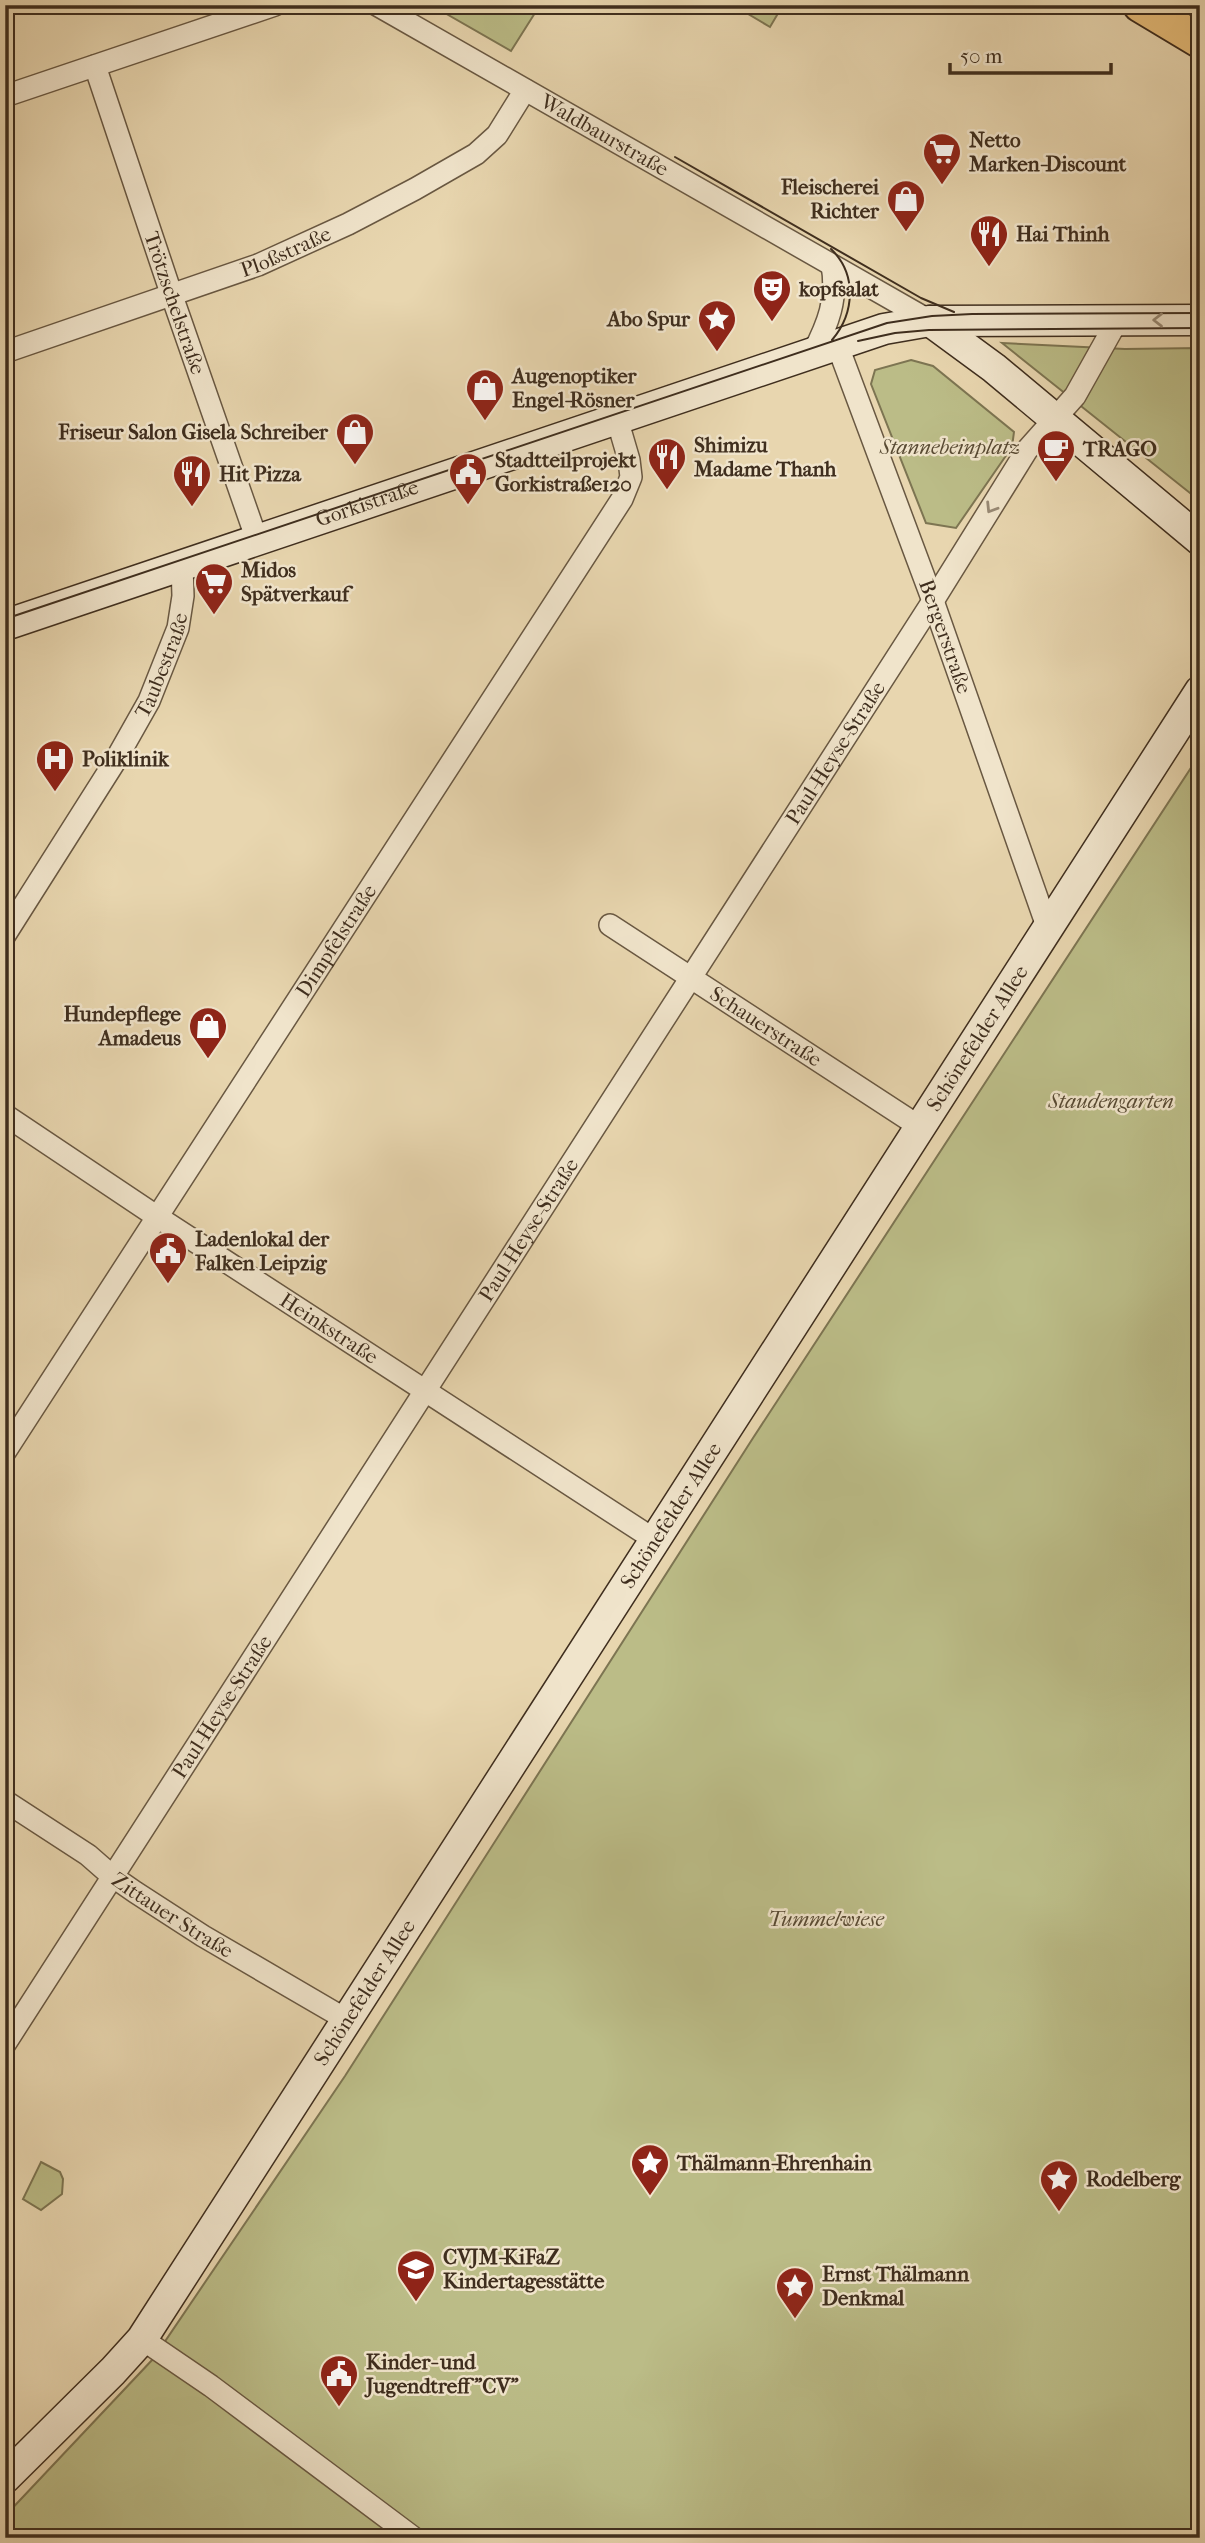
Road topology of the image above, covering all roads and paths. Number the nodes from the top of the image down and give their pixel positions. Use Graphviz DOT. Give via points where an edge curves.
graph roads {
  1 [pos="275,5"];
  2 [pos="377,5"];
  3 [pos="1140,5"];
  4 [pos="1200,41"];
  5 [pos="95,66"];
  6 [pos="525,90"];
  7 [pos="5,96"];
  8 [pos="832,265"];
  9 [pos="172,296"];
  10 [pos="1200,320"];
  11 [pos="930,321"];
  12 [pos="1117,321"];
  13 [pos="825,349"];
  14 [pos="5,352"];
  15 [pos="1053,418"];
  16 [pos="617,419"];
  17 [pos="257,540"];
  18 [pos="1200,540"];
  19 [pos="182,565"];
  20 [pos="933,601"];
  21 [pos="5,625"];
  22 [pos="1200,691"];
  23 [pos="610,925"];
  24 [pos="1048,929"];
  25 [pos="5,935"];
  26 [pos="690,978"];
  27 [pos="5,1115"];
  28 [pos="920,1127"];
  29 [pos="156,1216"];
  30 [pos="424,1391"];
  31 [pos="5,1452"];
  32 [pos="655,1540"];
  33 [pos="5,1801"];
  34 [pos="112,1876"];
  35 [pos="347,2020"];
  36 [pos="5,2044"];
  37 [pos="142,2339"];
  38 [pos="5,2478"];
  39 [pos="414,2538"];
  1 -- 5 [label="street"];
  2 -- 6 [label="street, Waldbaurstraße"];
  3 -- 4 [label="main road"];
  5 -- 7 [label="street"];
  5 -- 9 [label="street, Trötzschelstraße"];
  6 -- 8 [label="street, Waldbaurstraße"];
  6 -- 9 [label="street, Ploßstraße" via="497,135 451,169 304,245"];
  8 -- 11 [label="street, Waldbaurstraße"];
  8 -- 13 [label="street" via="835,281"];
  9 -- 14 [label="street, Ploßstraße"];
  9 -- 17 [label="street, Trötzschelstraße"];
  10 -- 12 [label="main road, one-way"];
  11 -- 12 [label="main road"];
  11 -- 13 [label="main road, Gorkistraße" via="884,329"];
  11 -- 15 [label="main road"];
  12 -- 15 [label="street" via="1075,396"];
  13 -- 16 [label="main road, Gorkistraße"];
  13 -- 20 [label="street, Bergerstraße"];
  15 -- 18 [label="main road"];
  15 -- 20 [label="street, Paul-Heyse-Straße, one-way" via="1027,450"];
  16 -- 17 [label="main road, Gorkistraße"];
  16 -- 29 [label="street, Dimpfelstraße" via="631,477 622,499"];
  17 -- 19 [label="main road, Gorkistraße"];
  19 -- 21 [label="main road, Gorkistraße"];
  19 -- 25 [label="street, Taubestraße" via="178,628 149,701"];
  20 -- 24 [label="street, Bergerstraße"];
  20 -- 26 [label="street, Paul-Heyse-Straße"];
  22 -- 24 [label="main road, Schönefelder Allee"];
  23 -- 26 [label="street, Schauerstraße"];
  24 -- 28 [label="main road, Schönefelder Allee"];
  26 -- 28 [label="street, Schauerstraße"];
  26 -- 30 [label="street, Paul-Heyse-Straße"];
  27 -- 29 [label="street, Heinkstraße"];
  28 -- 32 [label="main road, Schönefelder Allee"];
  29 -- 30 [label="street, Heinkstraße"];
  29 -- 31 [label="street, Dimpfelstraße"];
  30 -- 32 [label="street, Heinkstraße"];
  30 -- 34 [label="street, Paul-Heyse-Straße"];
  32 -- 35 [label="main road, Schönefelder Allee"];
  33 -- 34 [label="street, Zittauer Straße"];
  34 -- 35 [label="street, Zittauer Straße" via="203,1936"];
  34 -- 36 [label="street, Paul-Heyse-Straße"];
  35 -- 37 [label="main road, Schönefelder Allee"];
  37 -- 38 [label="main road, Schönefelder Allee"];
  37 -- 39 [label="street"];
}
